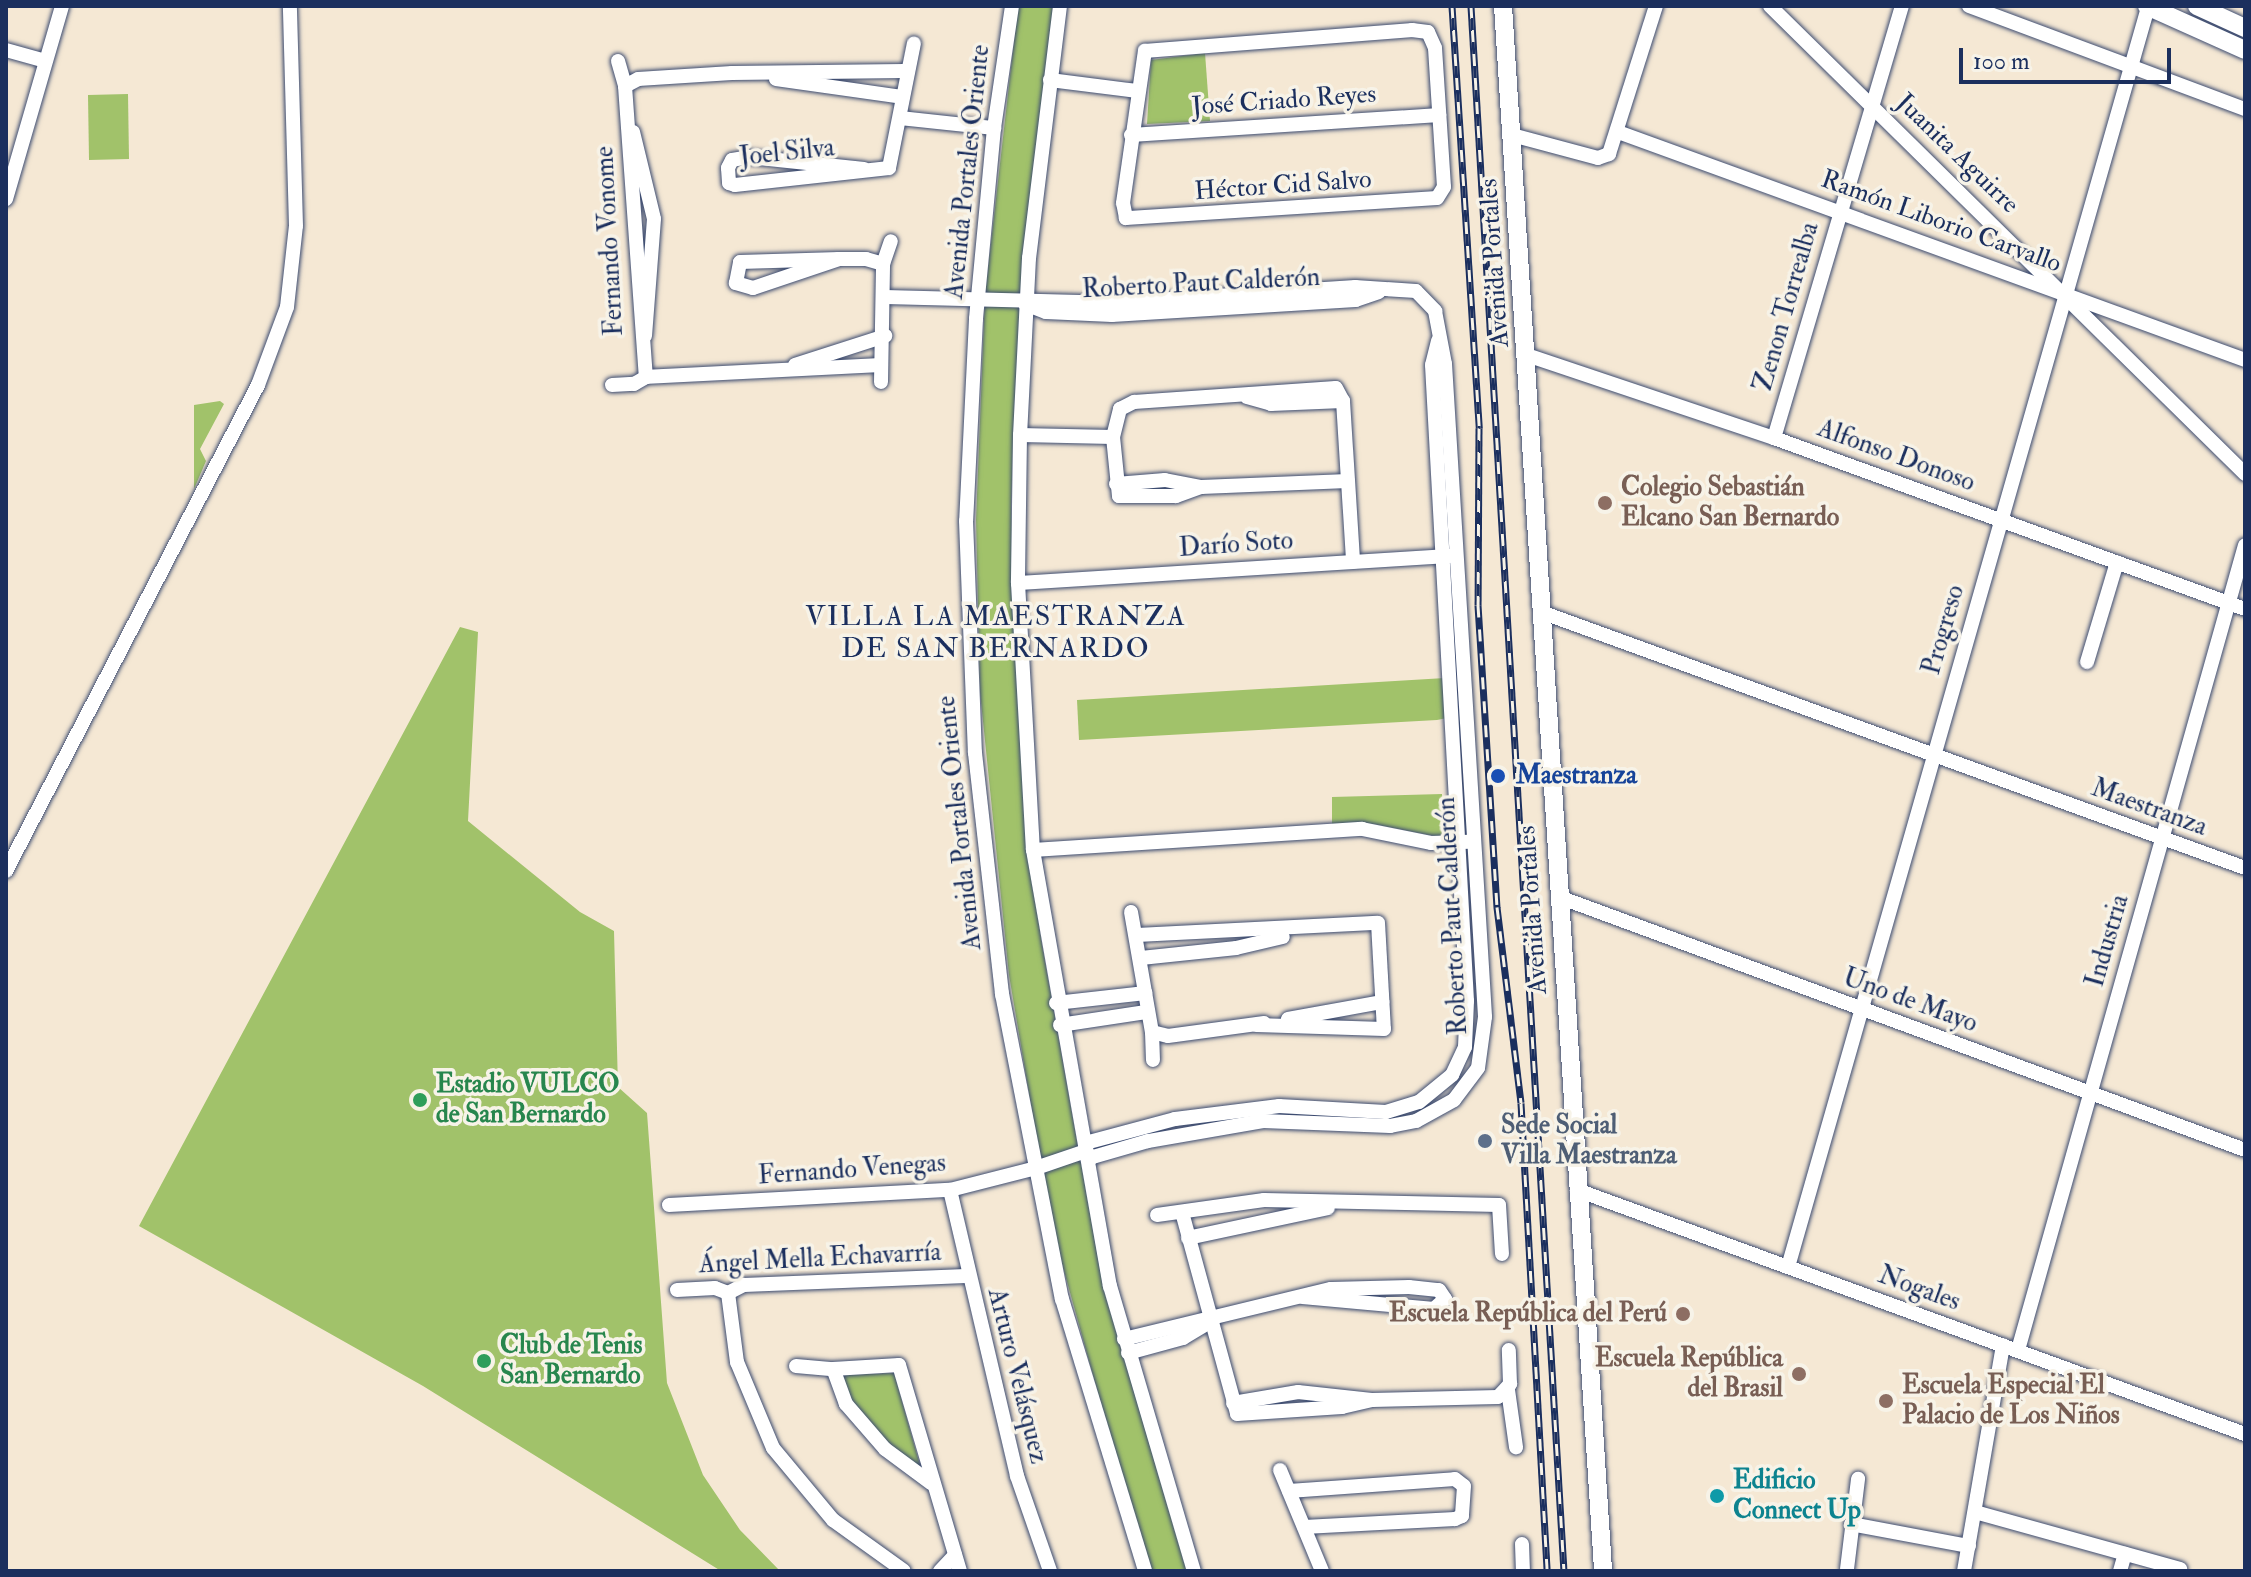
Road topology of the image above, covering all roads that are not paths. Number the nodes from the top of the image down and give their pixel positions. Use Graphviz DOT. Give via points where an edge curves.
graph roads {
  1 [pos="62,6"];
  2 [pos="290,6"];
  3 [pos="1012,6"];
  4 [pos="1060,6"];
  5 [pos="1503,6"];
  6 [pos="1656,6"];
  7 [pos="1770,6"];
  8 [pos="1902,6"];
  9 [pos="1969,6"];
  10 [pos="2147,6"];
  11 [pos="2197,6"];
  12 [pos="2245,28"];
  13 [pos="914,43"];
  14 [pos="6,50"];
  15 [pos="2245,50"];
  16 [pos="46,61"];
  17 [pos="618,61"];
  18 [pos="2132,67"];
  19 [pos="904,71"];
  20 [pos="732,73"];
  21 [pos="1050,80"];
  22 [pos="625,86"];
  23 [pos="1137,91"];
  24 [pos="902,97"];
  25 [pos="1871,104"];
  26 [pos="2245,109"];
  27 [pos="627,115"];
  28 [pos="1439,115"];
  29 [pos="900,118"];
  30 [pos="994,128"];
  31 [pos="1618,132"];
  32 [pos="1131,135"];
  33 [pos="1512,135"];
  34 [pos="864,169"];
  35 [pos="7,191"];
  36 [pos="1841,210"];
  37 [pos="891,241"];
  38 [pos="839,259"];
  39 [pos="883,264"];
  40 [pos="2065,294"];
  41 [pos="885,297"];
  42 [pos="977,303"];
  43 [pos="1025,304"];
  44 [pos="885,336"];
  45 [pos="1527,355"];
  46 [pos="2245,360"];
  47 [pos="879,365"];
  48 [pos="644,370"];
  49 [pos="776,371"];
  50 [pos="881,382"];
  51 [pos="612,385"];
  52 [pos="1020,435"];
  53 [pos="1113,437"];
  54 [pos="1774,438"];
  55 [pos="2245,474"];
  56 [pos="1348,481"];
  57 [pos="2001,518"];
  58 [pos="2245,545"];
  59 [pos="1450,556"];
  60 [pos="1353,562"];
  61 [pos="2117,562"];
  62 [pos="1018,583"];
  63 [pos="2228,603"];
  64 [pos="2245,609"];
  65 [pos="1541,612"];
  66 [pos="2087,662"];
  67 [pos="1934,755"];
  68 [pos="2162,838"];
  69 [pos="1467,842"];
  70 [pos="1033,850"];
  71 [pos="2245,868"];
  72 [pos="6,871"];
  73 [pos="1559,897"];
  74 [pos="1131,912"];
  75 [pos="1313,929"];
  76 [pos="1137,935"];
  77 [pos="1141,958"];
  78 [pos="1145,993"];
  79 [pos="1382,1002"];
  80 [pos="1056,1003"];
  81 [pos="1862,1009"];
  82 [pos="1146,1012"];
  83 [pos="1060,1025"];
  84 [pos="1256,1025"];
  85 [pos="1152,1032"];
  86 [pos="1153,1060"];
  87 [pos="2090,1093"];
  88 [pos="2245,1150"];
  89 [pos="1083,1152"];
  90 [pos="1036,1168"];
  91 [pos="950,1190"];
  92 [pos="1577,1190"];
  93 [pos="669,1205"];
  94 [pos="1352,1205"];
  95 [pos="1157,1215"];
  96 [pos="1183,1216"];
  97 [pos="1188,1238"];
  98 [pos="1502,1254"];
  99 [pos="1788,1267"];
  100 [pos="966,1276"];
  101 [pos="677,1290"];
  102 [pos="728,1293"];
  103 [pos="1303,1297"];
  104 [pos="1211,1321"];
  105 [pos="2003,1345"];
  106 [pos="1126,1346"];
  107 [pos="1509,1350"];
  108 [pos="2018,1350"];
  109 [pos="796,1366"];
  110 [pos="833,1369"];
  111 [pos="1508,1390"];
  112 [pos="2245,1433"];
  113 [pos="1516,1447"];
  114 [pos="1280,1470"];
  115 [pos="1858,1479"];
  116 [pos="931,1483"];
  117 [pos="1289,1491"];
  118 [pos="1975,1512"];
  119 [pos="1851,1524"];
  120 [pos="1304,1527"];
  121 [pos="1522,1544"];
  122 [pos="1969,1546"];
  123 [pos="2125,1554"];
  124 [pos="955,1555"];
  125 [pos="1847,1569"];
  126 [pos="2180,1569"];
  127 [pos="904,1571"];
  128 [pos="940,1571"];
  129 [pos="960,1571"];
  130 [pos="1050,1571"];
  131 [pos="1145,1571"];
  132 [pos="1194,1571"];
  133 [pos="1322,1571"];
  134 [pos="1523,1571"];
  135 [pos="1603,1571"];
  136 [pos="1964,1571"];
  137 [pos="2120,1571"];
  1 -- 16 [label="street"];
  2 -- 72 [label="street" via="296,226 287,307 262,377"];
  3 -- 30 [label="street, Avenida Portales Oriente"];
  4 -- 21 [label="street"];
  5 -- 33 [label="main road, Avenida Portales"];
  6 -- 31 [label="street"];
  7 -- 25 [label="street, Juanita Aguirre"];
  8 -- 25 [label="street, Zenon Torrealba"];
  9 -- 18 [label="street"];
  10 -- 15 [label="main road"];
  10 -- 18 [label="street, Progreso"];
  11 -- 12 [label="main road"];
  13 -- 19 [label="street"];
  14 -- 16 [label="street"];
  16 -- 35 [label="street"];
  17 -- 22 [label="street, Fernando Vonome"];
  18 -- 26 [label="street"];
  18 -- 40 [label="street, Progreso"];
  19 -- 20 [label="street"];
  19 -- 24 [label="street"];
  20 -- 22 [label="street" via="638,79"];
  20 -- 24 [label="street"];
  21 -- 23 [label="street"];
  21 -- 43 [label="street"];
  22 -- 27 [label="street, Fernando Vonome"];
  23 -- 28 [label="street" via="1145,51 1428,32 1435,48"];
  23 -- 32 [label="street"];
  24 -- 29 [label="street"];
  25 -- 36 [label="street, Zenon Torrealba"];
  25 -- 40 [label="street, Juanita Aguirre"];
  27 -- 48 [label="street, Fernando Vonome"];
  27 -- 48 [label="street, Fernando Vonome" via="654,219"];
  28 -- 32 [label="street, José Criado Reyes"];
  28 -- 32 [label="street, Héctor Cid Salvo" via="1442,194 1431,200 1126,218"];
  29 -- 30 [label="street"];
  29 -- 34 [label="street, Joel Silva" via="893,165"];
  30 -- 42 [label="street, Avenida Portales Oriente"];
  31 -- 33 [label="street" via="1612,151 1598,158"];
  31 -- 36 [label="street, Ramón Liborio Carvallo"];
  33 -- 45 [label="main road, Avenida Portales"];
  34 -- 34 [label="street, Joel Silva" via="735,185 729,183 728,168 732,160 750,157"];
  36 -- 40 [label="street, Ramón Liborio Carvallo"];
  36 -- 54 [label="street, Zenon Torrealba"];
  37 -- 39 [label="street"];
  38 -- 38 [label="street" via="740,262 736,283 753,288"];
  38 -- 39 [label="street"];
  39 -- 41 [label="street"];
  40 -- 46 [label="street, Ramón Liborio Carvallo"];
  40 -- 55 [label="street, Juanita Aguirre"];
  40 -- 57 [label="street, Progreso"];
  41 -- 42 [label="street, Roberto Paut Calderón"];
  41 -- 44 [label="street"];
  42 -- 43 [label="street, Roberto Paut Calderón"];
  42 -- 90 [label="street, Avenida Portales Oriente" via="966,521 970,696 1002,994"];
  43 -- 52 [label="street"];
  43 -- 59 [label="street, Roberto Paut Calderón" via="1039,299 1109,303 1355,287 1416,291 1428,298 1445,364"];
  44 -- 47 [label="street"];
  44 -- 49 [label="street"];
  45 -- 54 [label="street, Alfonso Donoso"];
  45 -- 65 [label="main road, Avenida Portales"];
  47 -- 49 [label="street"];
  47 -- 50 [label="street"];
  48 -- 49 [label="street"];
  48 -- 51 [label="street" via="634,384"];
  52 -- 53 [label="street"];
  52 -- 62 [label="street"];
  53 -- 56 [label="street" via="1116,484 1125,498 1176,496 1201,487"];
  53 -- 56 [label="street" via="1117,412 1128,403 1332,387 1343,401"];
  54 -- 57 [label="street, Alfonso Donoso"];
  56 -- 60 [label="street"];
  57 -- 61 [label="street, Alfonso Donoso"];
  57 -- 67 [label="street, Progreso"];
  58 -- 63 [label="street, Industria"];
  59 -- 60 [label="street, Darío Soto"];
  59 -- 69 [label="street, Roberto Paut Calderón"];
  60 -- 62 [label="street, Darío Soto"];
  61 -- 63 [label="street, Alfonso Donoso"];
  61 -- 66 [label="street"];
  62 -- 70 [label="street"];
  63 -- 64 [label="street, Alfonso Donoso"];
  63 -- 68 [label="street, Industria"];
  65 -- 67 [label="street, Maestranza"];
  65 -- 73 [label="main road, Avenida Portales"];
  67 -- 68 [label="street, Maestranza"];
  67 -- 81 [label="street, Progreso"];
  68 -- 71 [label="street, Maestranza"];
  68 -- 87 [label="street, Industria"];
  69 -- 70 [label="street" via="1431,843 1362,829"];
  69 -- 89 [label="street, Roberto Paut Calderón" via="1485,1035 1478,1068 1454,1100 1416,1121 1390,1126 1263,1121 1222,1125 1093,1157"];
  70 -- 80 [label="street"];
  73 -- 81 [label="street, Uno de Mayo"];
  73 -- 92 [label="main road, Avenida Portales"];
  74 -- 76 [label="street"];
  75 -- 76 [label="street"];
  75 -- 77 [label="street" via="1236,948"];
  75 -- 79 [label="street" via="1378,923"];
  76 -- 77 [label="street"];
  77 -- 78 [label="street"];
  78 -- 80 [label="street"];
  78 -- 82 [label="street"];
  79 -- 84 [label="street"];
  79 -- 84 [label="street" via="1384,1029"];
  80 -- 83 [label="street"];
  81 -- 87 [label="street, Uno de Mayo"];
  81 -- 99 [label="street, Progreso"];
  82 -- 83 [label="street"];
  82 -- 85 [label="street"];
  83 -- 89 [label="street"];
  84 -- 85 [label="street" via="1168,1036"];
  85 -- 86 [label="street"];
  87 -- 88 [label="street, Uno de Mayo"];
  87 -- 108 [label="street, Industria"];
  89 -- 90 [label="street, Roberto Paut Calderón"];
  89 -- 106 [label="street"];
  90 -- 91 [label="street, Fernando Venegas"];
  90 -- 131 [label="street, Avenida Portales Oriente" via="1062,1299"];
  91 -- 93 [label="street, Fernando Venegas"];
  91 -- 100 [label="street, Arturo Velásquez"];
  92 -- 99 [label="street, Nogales"];
  92 -- 135 [label="main road, Avenida Portales"];
  94 -- 96 [label="street" via="1245,1200 1195,1208"];
  94 -- 97 [label="street"];
  94 -- 98 [label="street" via="1499,1205"];
  95 -- 96 [label="street"];
  96 -- 97 [label="street"];
  97 -- 104 [label="street"];
  99 -- 105 [label="street, Nogales"];
  100 -- 102 [label="street, Ángel Mella Echavarría" via="744,1285"];
  100 -- 130 [label="street, Arturo Velásquez" via="1017,1476"];
  101 -- 102 [label="street, Ángel Mella Echavarría" via="715,1288"];
  102 -- 127 [label="street" via="740,1373 773,1448 833,1520"];
  103 -- 103 [label="street" via="1434,1309 1445,1299 1439,1290 1409,1287 1343,1288"];
  103 -- 104 [label="street"];
  104 -- 106 [label="street" via="1183,1338"];
  104 -- 111 [label="street" via="1235,1409 1298,1392 1372,1400 1498,1397"];
  105 -- 108 [label="street, Nogales"];
  105 -- 118 [label="street"];
  106 -- 132 [label="street"];
  107 -- 111 [label="street"];
  108 -- 112 [label="street, Nogales"];
  109 -- 110 [label="street"];
  110 -- 116 [label="street" via="846,1404 885,1449"];
  110 -- 116 [label="street" via="899,1365"];
  111 -- 113 [label="street"];
  114 -- 117 [label="street"];
  115 -- 119 [label="street"];
  116 -- 124 [label="street"];
  117 -- 120 [label="street"];
  117 -- 120 [label="street" via="1455,1479 1464,1486 1462,1516 1455,1519"];
  118 -- 122 [label="street"];
  118 -- 123 [label="street"];
  119 -- 122 [label="street"];
  119 -- 125 [label="street"];
  120 -- 133 [label="street"];
  121 -- 134 [label="street"];
  122 -- 136 [label="street"];
  123 -- 126 [label="street"];
  123 -- 137 [label="street"];
  124 -- 128 [label="street"];
  124 -- 129 [label="street"];
}
